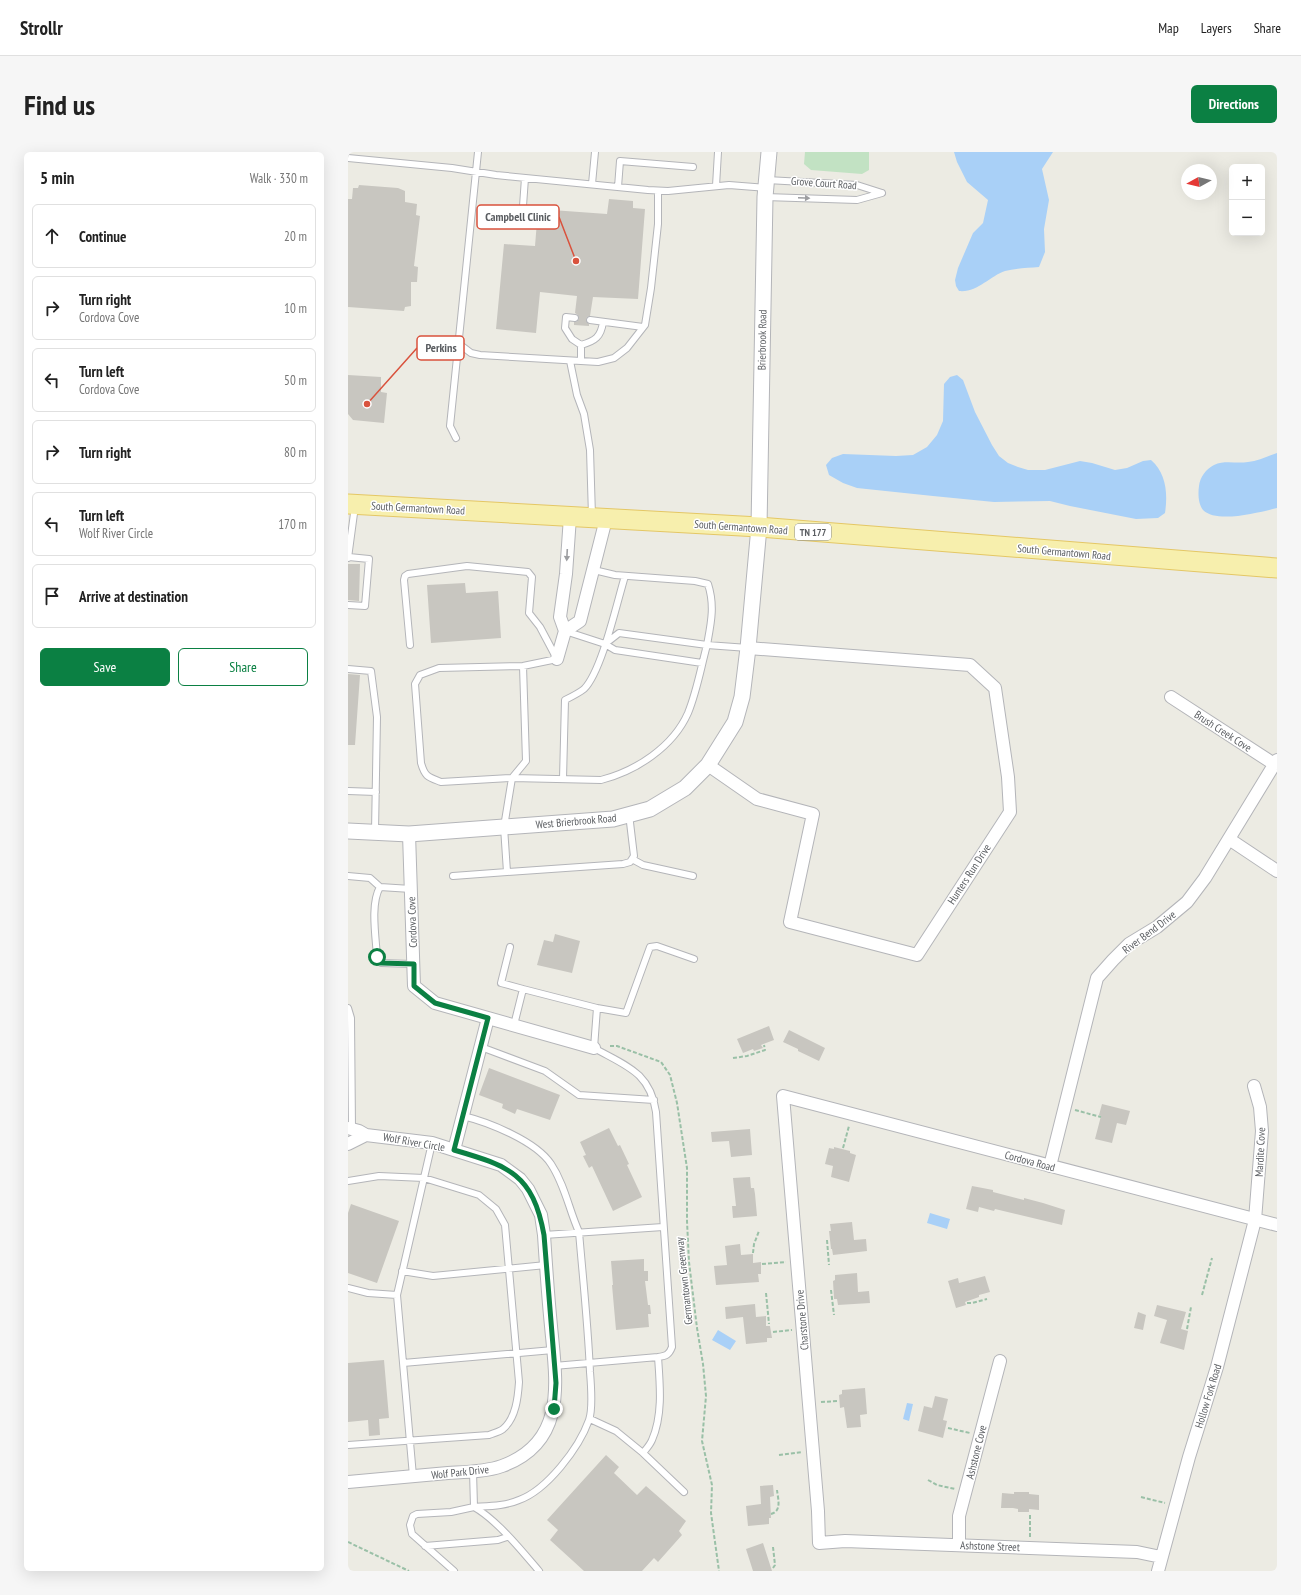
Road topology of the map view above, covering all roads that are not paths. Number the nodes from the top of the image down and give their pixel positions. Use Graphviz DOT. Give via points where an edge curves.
graph roads {
  1 [pos="478,152"];
  2 [pos="594,152"];
  3 [pos="718,152"];
  4 [pos="769,152"];
  5 [pos="360,155"];
  6 [pos="348,158"];
  7 [pos="693,167"];
  8 [pos="476,172"];
  9 [pos="525,178"];
  10 [pos="592,184"];
  11 [pos="716,186"];
  12 [pos="618,187"];
  13 [pos="765,188"];
  14 [pos="658,190"];
  15 [pos="522,220"];
  16 [pos="575,318"];
  17 [pos="590,320"];
  18 [pos="603,322"];
  19 [pos="644,327"];
  20 [pos="459,344"];
  21 [pos="581,345"];
  22 [pos="570,361"];
  23 [pos="581,361"];
  24 [pos="456,438"];
  25 [pos="352,504"];
  26 [pos="570,516"];
  27 [pos="599,518"];
  28 [pos="759,528"];
  29 [pos="348,557"];
  30 [pos="1277,568"];
  31 [pos="594,570"];
  32 [pos="625,576"];
  33 [pos="348,605"];
  34 [pos="565,631"];
  35 [pos="605,644"];
  36 [pos="410,645"];
  37 [pos="707,645"];
  38 [pos="748,648"];
  39 [pos="557,659"];
  40 [pos="702,663"];
  41 [pos="523,666"];
  42 [pos="348,669"];
  43 [pos="1171,697"];
  44 [pos="1276,762"];
  45 [pos="708,765"];
  46 [pos="512,778"];
  47 [pos="563,779"];
  48 [pos="348,791"];
  49 [pos="376,792"];
  50 [pos="629,814"];
  51 [pos="504,827"];
  52 [pos="348,831"];
  53 [pos="375,832"];
  54 [pos="408,834"];
  55 [pos="1229,839"];
  56 [pos="632,859"];
  57 [pos="1277,871"];
  58 [pos="507,872"];
  59 [pos="348,876"];
  60 [pos="452,876"];
  61 [pos="693,876"];
  62 [pos="380,888"];
  63 [pos="411,889"];
  64 [pos="510,947"];
  65 [pos="694,959"];
  66 [pos="414,964"];
  67 [pos="523,989"];
  68 [pos="348,1008"];
  69 [pos="597,1008"];
  70 [pos="488,1018"];
  71 [pos="514,1025"];
  72 [pos="480,1047"];
  73 [pos="594,1048"];
  74 [pos="1254,1086"];
  75 [pos="783,1096"];
  76 [pos="654,1100"];
  77 [pos="350,1102"];
  78 [pos="462,1116"];
  79 [pos="350,1129"];
  80 [pos="366,1134"];
  81 [pos="432,1143"];
  82 [pos="348,1144"];
  83 [pos="454,1150"];
  84 [pos="1050,1166"];
  85 [pos="424,1178"];
  86 [pos="348,1181"];
  87 [pos="1255,1220"];
  88 [pos="1277,1225"];
  89 [pos="663,1227"];
  90 [pos="579,1232"];
  91 [pos="544,1235"];
  92 [pos="546,1265"];
  93 [pos="509,1268"];
  94 [pos="402,1271"];
  95 [pos="348,1288"];
  96 [pos="397,1295"];
  97 [pos="553,1350"];
  98 [pos="518,1353"];
  99 [pos="658,1358"];
  100 [pos="1000,1361"];
  101 [pos="403,1363"];
  102 [pos="590,1364"];
  103 [pos="554,1366"];
  104 [pos="551,1419"];
  105 [pos="590,1419"];
  106 [pos="410,1441"];
  107 [pos="348,1445"];
  108 [pos="643,1453"];
  109 [pos="473,1471"];
  110 [pos="413,1476"];
  111 [pos="348,1482"];
  112 [pos="684,1492"];
  113 [pos="474,1507"];
  114 [pos="507,1537"];
  115 [pos="819,1543"];
  116 [pos="959,1545"];
  117 [pos="425,1546"];
  118 [pos="1161,1558"];
  119 [pos="454,1571"];
  120 [pos="539,1571"];
  121 [pos="1158,1571"];
  1 -- 8 [label="lane"];
  2 -- 10 [label="lane"];
  3 -- 11 [label="lane"];
  4 -- 13 [label="street, Brierbrook Road"];
  5 -- 6 [label="lane"];
  5 -- 8 [label="lane"];
  7 -- 12 [label="lane" via="620,161"];
  8 -- 9 [label="lane"];
  8 -- 20 [label="lane"];
  9 -- 10 [label="lane"];
  9 -- 15 [label="lane"];
  10 -- 12 [label="lane"];
  11 -- 13 [label="lane"];
  11 -- 14 [label="lane"];
  12 -- 14 [label="lane"];
  13 -- 13 [label="lane, Grove Court Road, one-way" via="857,200 882,193 857,185"];
  13 -- 28 [label="street, Brierbrook Road"];
  14 -- 19 [label="lane" via="658,224"];
  16 -- 21 [label="lane" via="566,316 565,328 572,339"];
  17 -- 18 [label="lane"];
  18 -- 19 [label="lane"];
  18 -- 21 [label="lane" via="597,338"];
  19 -- 23 [label="lane" via="627,348 614,358 598,362"];
  20 -- 22 [label="lane" via="480,355"];
  20 -- 24 [label="lane" via="450,426"];
  21 -- 23 [label="lane"];
  22 -- 23 [label="lane"];
  22 -- 27 [label="lane" via="584,414"];
  25 -- 26 [label="main road, South Germantown Road / TN 177"];
  25 -- 29 [label="lane"];
  26 -- 27 [label="main road, South Germantown Road / TN 177"];
  26 -- 34 [label="street, one-way" via="560,617"];
  27 -- 28 [label="main road, South Germantown Road / TN 177"];
  27 -- 31 [label="street"];
  28 -- 30 [label="main road, South Germantown Road / TN 177"];
  28 -- 38 [label="street, West Brierbrook Road"];
  29 -- 33 [label="lane" via="369,559 365,606"];
  31 -- 32 [label="lane"];
  31 -- 34 [label="street" via="580,621"];
  32 -- 35 [label="lane"];
  32 -- 37 [label="lane" via="708,584 712,597"];
  34 -- 35 [label="lane"];
  34 -- 39 [label="street"];
  35 -- 37 [label="lane" via="619,633"];
  35 -- 40 [label="lane" via="616,650"];
  35 -- 47 [label="lane" via="595,672 584,689 565,700"];
  36 -- 39 [label="lane" via="405,576 467,566 528,572 532,577 529,613 540,627"];
  37 -- 38 [label="lane"];
  37 -- 40 [label="lane"];
  38 -- 45 [label="street, West Brierbrook Road" via="742,697 735,722"];
  38 -- 45 [label="street, Hunters Run Drive" via="970,665 995,688 1008,777 1010,812 917,955 790,922 813,814 757,799"];
  39 -- 41 [label="lane"];
  40 -- 47 [label="lane" via="688,713 675,734 659,751 635,767 601,780"];
  41 -- 46 [label="lane" via="526,761"];
  41 -- 46 [label="lane" via="439,668 420,676 415,684 424,774 442,782"];
  42 -- 49 [label="lane" via="371,671 377,717"];
  43 -- 44 [label="street, Brush Creek Cove"];
  44 -- 55 [label="street, River Bend Drive"];
  45 -- 50 [label="street, West Brierbrook Road" via="685,788 650,809"];
  46 -- 47 [label="lane"];
  46 -- 51 [label="lane"];
  48 -- 49 [label="lane"];
  49 -- 53 [label="lane"];
  50 -- 51 [label="street, West Brierbrook Road" via="613,819"];
  50 -- 56 [label="lane" via="634,856"];
  51 -- 54 [label="street, West Brierbrook Road"];
  51 -- 58 [label="lane"];
  52 -- 53 [label="street, West Brierbrook Road"];
  53 -- 54 [label="street, West Brierbrook Road"];
  54 -- 63 [label="street, Cordova Cove"];
  55 -- 57 [label="street"];
  55 -- 84 [label="street, River Bend Drive" via="1187,902 1157,927 1130,944 1097,978"];
  56 -- 58 [label="lane" via="623,864"];
  56 -- 61 [label="lane" via="643,865"];
  58 -- 60 [label="lane"];
  59 -- 62 [label="lane" via="370,878"];
  62 -- 63 [label="lane"];
  62 -- 66 [label="lane" via="375,904 377,957 381,963"];
  63 -- 66 [label="street, Cordova Cove"];
  64 -- 67 [label="lane" via="501,983"];
  65 -- 69 [label="lane" via="657,946 650,948 626,1013"];
  66 -- 70 [label="street, Cordova Cove" via="414,986 435,1003"];
  67 -- 69 [label="lane"];
  67 -- 71 [label="lane"];
  68 -- 77 [label="lane" via="351,1018"];
  69 -- 73 [label="lane"];
  70 -- 71 [label="street, Cordova Cove"];
  70 -- 72 [label="street"];
  71 -- 73 [label="street, Cordova Cove"];
  72 -- 76 [label="lane" via="545,1071 579,1095"];
  72 -- 78 [label="street"];
  73 -- 76 [label="lane" via="643,1078"];
  74 -- 87 [label="street, Mardite Cove" via="1260,1107 1262,1131"];
  75 -- 84 [label="street, Cordova Road"];
  75 -- 115 [label="street, Charstone Drive"];
  76 -- 89 [label="lane"];
  77 -- 79 [label="lane"];
  78 -- 83 [label="street"];
  78 -- 90 [label="lane" via="473,1118 525,1140 538,1149 551,1163 568,1199"];
  79 -- 80 [label="street, Wolf River Circle"];
  80 -- 81 [label="street, Wolf River Circle"];
  80 -- 82 [label="street"];
  81 -- 83 [label="street, Wolf River Circle"];
  81 -- 85 [label="lane"];
  83 -- 91 [label="street, Wolf River Circle" via="501,1165 520,1179 535,1201"];
  84 -- 87 [label="street, Cordova Road"];
  85 -- 86 [label="lane" via="379,1176"];
  85 -- 93 [label="lane" via="480,1195 496,1209 505,1225"];
  85 -- 94 [label="lane"];
  87 -- 88 [label="street, Cordova Road"];
  87 -- 118 [label="street, Hollow Fork Road" via="1217,1367"];
  89 -- 90 [label="lane"];
  89 -- 99 [label="lane" via="672,1347 670,1353"];
  90 -- 91 [label="lane"];
  90 -- 102 [label="lane"];
  91 -- 92 [label="street, Wolf River Circle"];
  92 -- 93 [label="lane"];
  92 -- 97 [label="street, Wolf River Circle"];
  93 -- 94 [label="lane" via="433,1276"];
  93 -- 98 [label="lane"];
  94 -- 96 [label="lane"];
  95 -- 96 [label="lane" via="368,1293"];
  96 -- 101 [label="lane"];
  97 -- 98 [label="lane"];
  97 -- 103 [label="street, Wolf River Circle"];
  98 -- 101 [label="lane"];
  98 -- 106 [label="lane" via="518,1400 508,1424 502,1430 489,1435"];
  99 -- 102 [label="lane"];
  99 -- 108 [label="lane" via="660,1384 657,1424 652,1442"];
  100 -- 116 [label="street, Ashstone Cove" via="959,1516"];
  101 -- 106 [label="lane"];
  102 -- 103 [label="lane"];
  102 -- 105 [label="lane"];
  103 -- 104 [label="street, Wolf River Circle" via="556,1398"];
  104 -- 109 [label="street, Wolf Park Drive" via="541,1438 523,1455 501,1466"];
  105 -- 108 [label="lane" via="616,1431"];
  105 -- 113 [label="lane" via="571,1455 536,1491 519,1500"];
  106 -- 107 [label="lane"];
  106 -- 110 [label="lane"];
  108 -- 112 [label="lane"];
  109 -- 110 [label="street, Wolf Park Drive"];
  109 -- 113 [label="lane"];
  110 -- 111 [label="street, Wolf Park Drive"];
  113 -- 114 [label="lane"];
  113 -- 117 [label="lane" via="414,1516 410,1525 412,1534"];
  114 -- 117 [label="lane" via="498,1540"];
  114 -- 120 [label="lane"];
  115 -- 116 [label="street, Ashstone Street" via="845,1541"];
  116 -- 118 [label="street, Ashstone Street" via="1137,1552"];
  117 -- 119 [label="lane"];
  118 -- 121 [label="street, Hollow Fork Road"];
}
